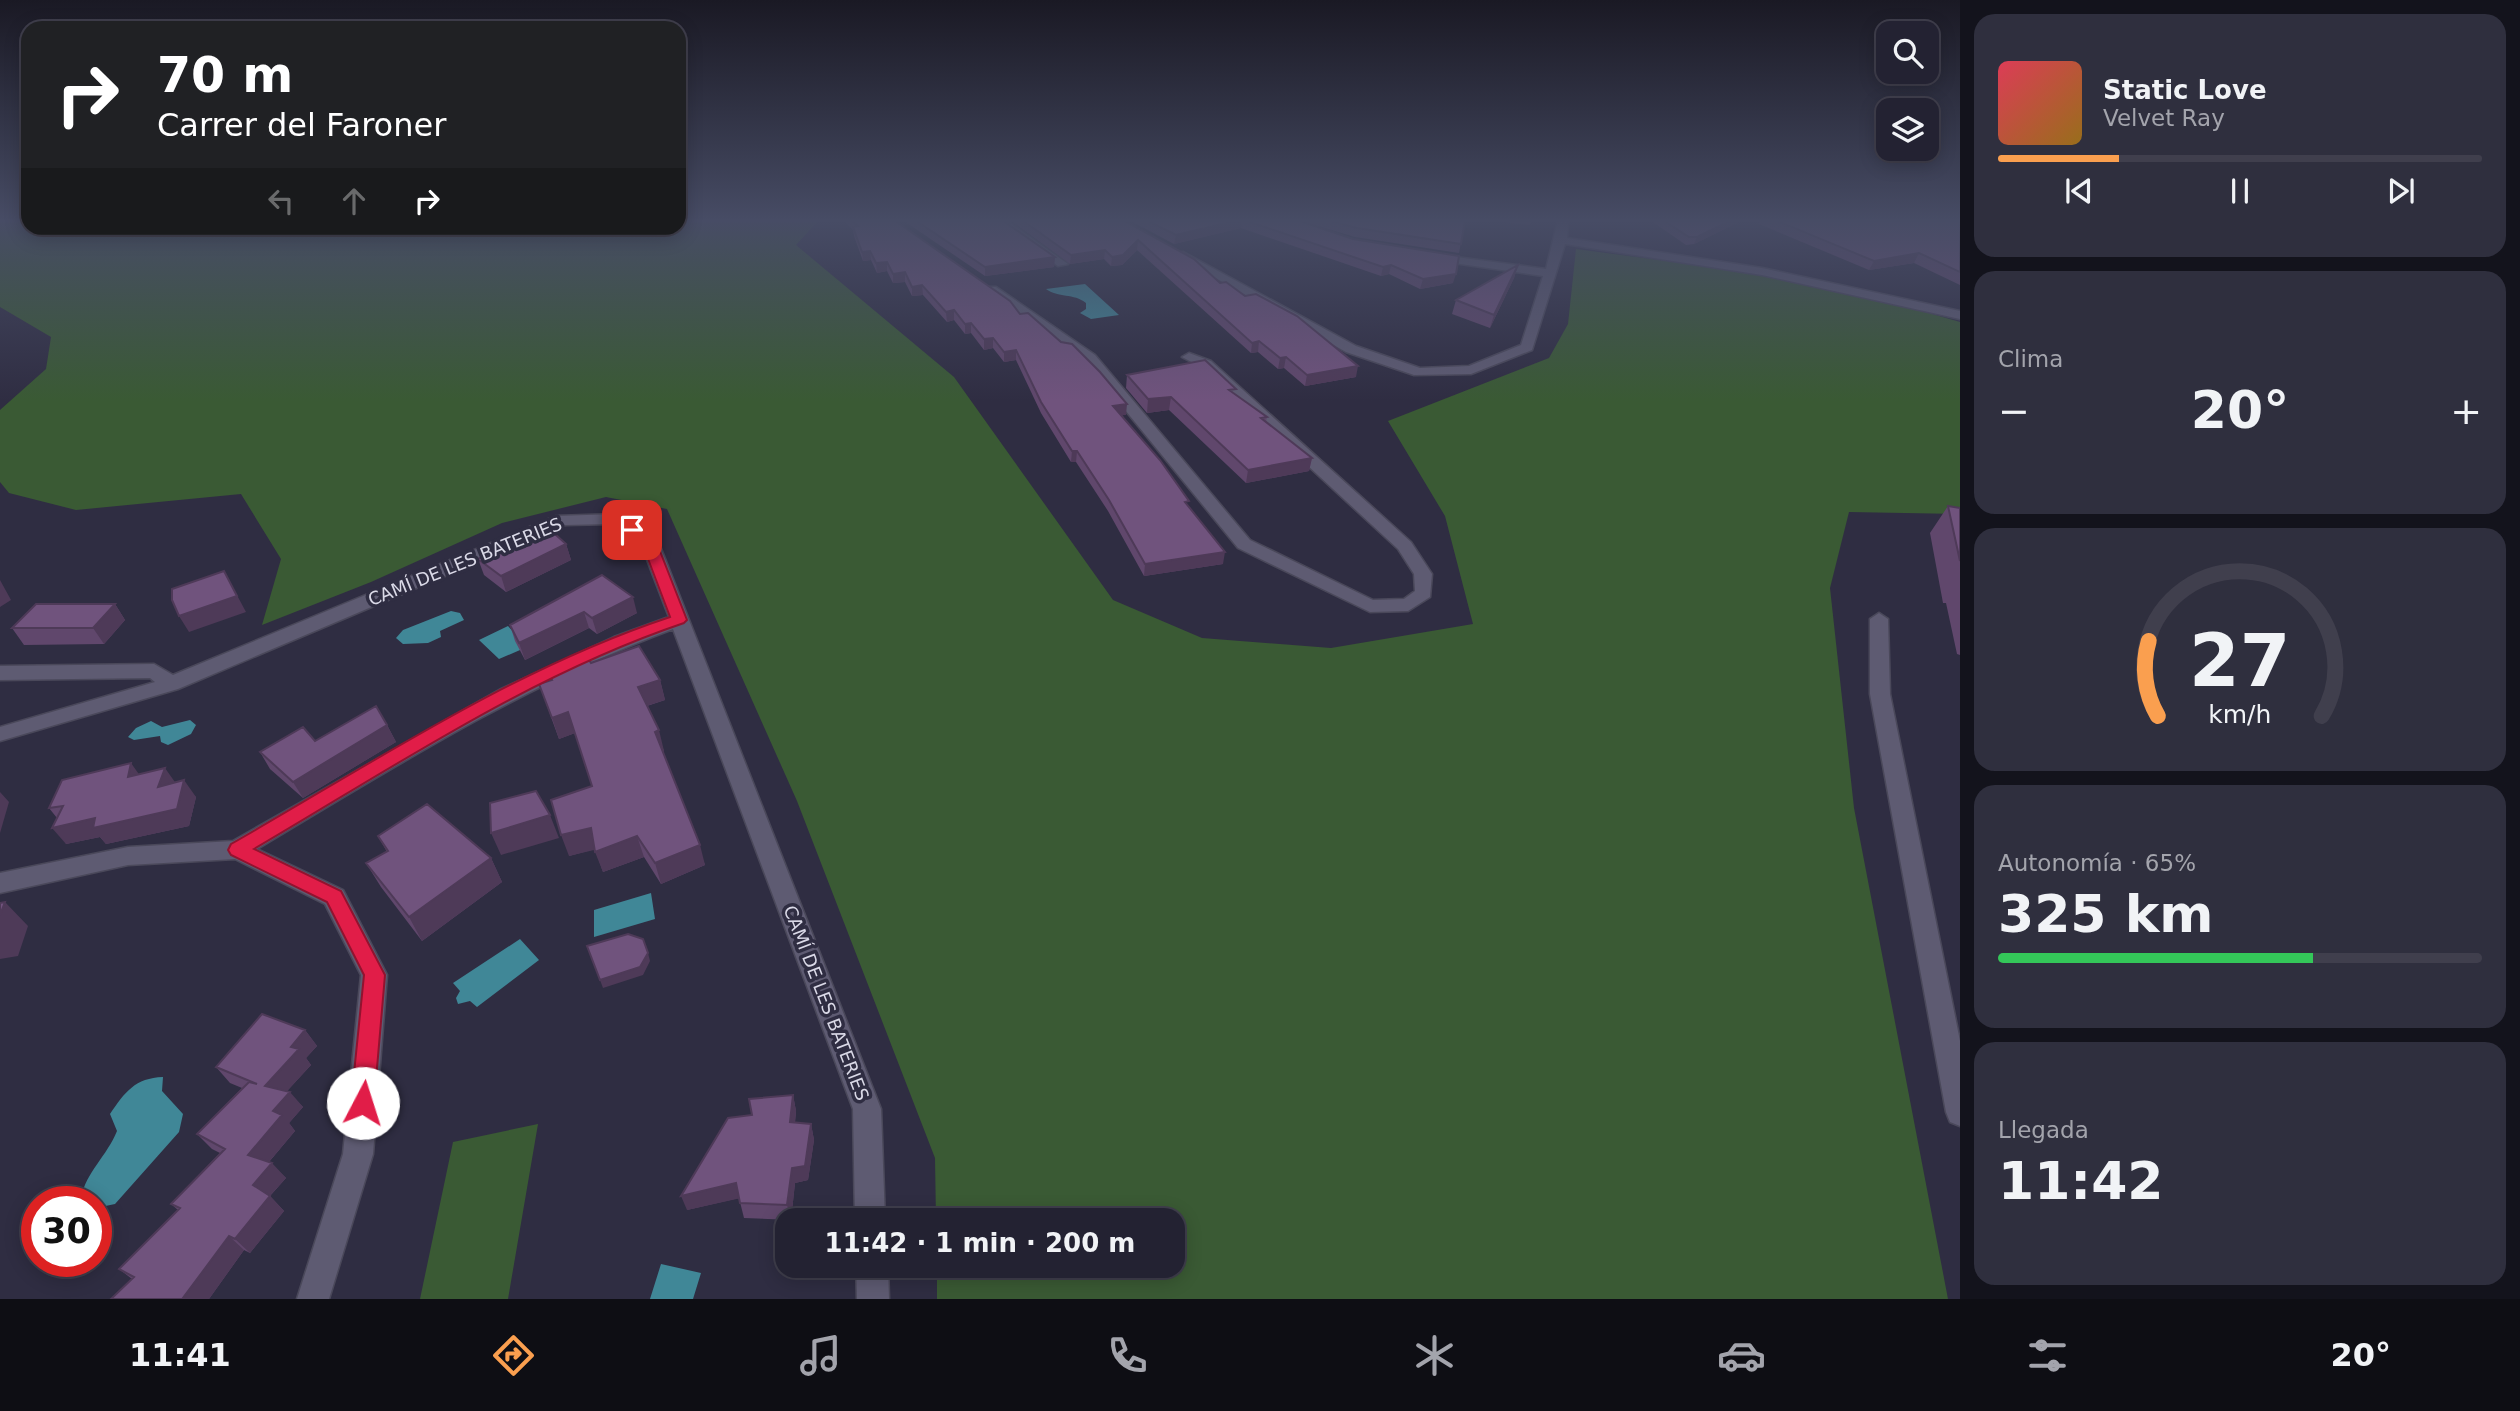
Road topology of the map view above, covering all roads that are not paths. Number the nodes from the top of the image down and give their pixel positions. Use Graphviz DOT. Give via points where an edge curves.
graph roads {
  1 [pos="978,281"];
  2 [pos="1227,281"];
  3 [pos="1548,281"];
  4 [pos="1805,281"];
  5 [pos="1960,315"];
  6 [pos="1189,357"];
  7 [pos="1879,619"];
  8 [pos="679,620"];
  9 [pos="0,673"];
  10 [pos="171,684"];
  11 [pos="0,734"];
  12 [pos="237,850"];
  13 [pos="0,883"];
  14 [pos="1960,1112"];
  15 [pos="870,1208"];
  16 [pos="872,1278"];
  17 [pos="313,1299"];
  18 [pos="873,1299"];
  1 -- 6 [label="street" via="1090,358 1244,544 1370,606 1408,605 1424,593 1423,574 1405,546 1206,364"];
  2 -- 3 [label="street" via="1351,349 1419,372 1471,370 1527,347"];
  4 -- 5 [label="street"];
  7 -- 14 [label="street" via="1880,694"];
  8 -- 10 [label="street, CAMÍ DE LES BATERIES" via="649,541 616,519 562,520"];
  8 -- 12 [label="street" via="623,638 535,677"];
  8 -- 15 [label="street, CAMÍ DE LES BATERIES" via="867,1109"];
  9 -- 10 [label="street" via="154,671"];
  10 -- 11 [label="street, CAMÍ DE LES BATERIES"];
  12 -- 13 [label="street" via="128,856"];
  12 -- 17 [label="street" via="334,897 374,975 358,1154"];
  16 -- 18 [label="street"];
}
